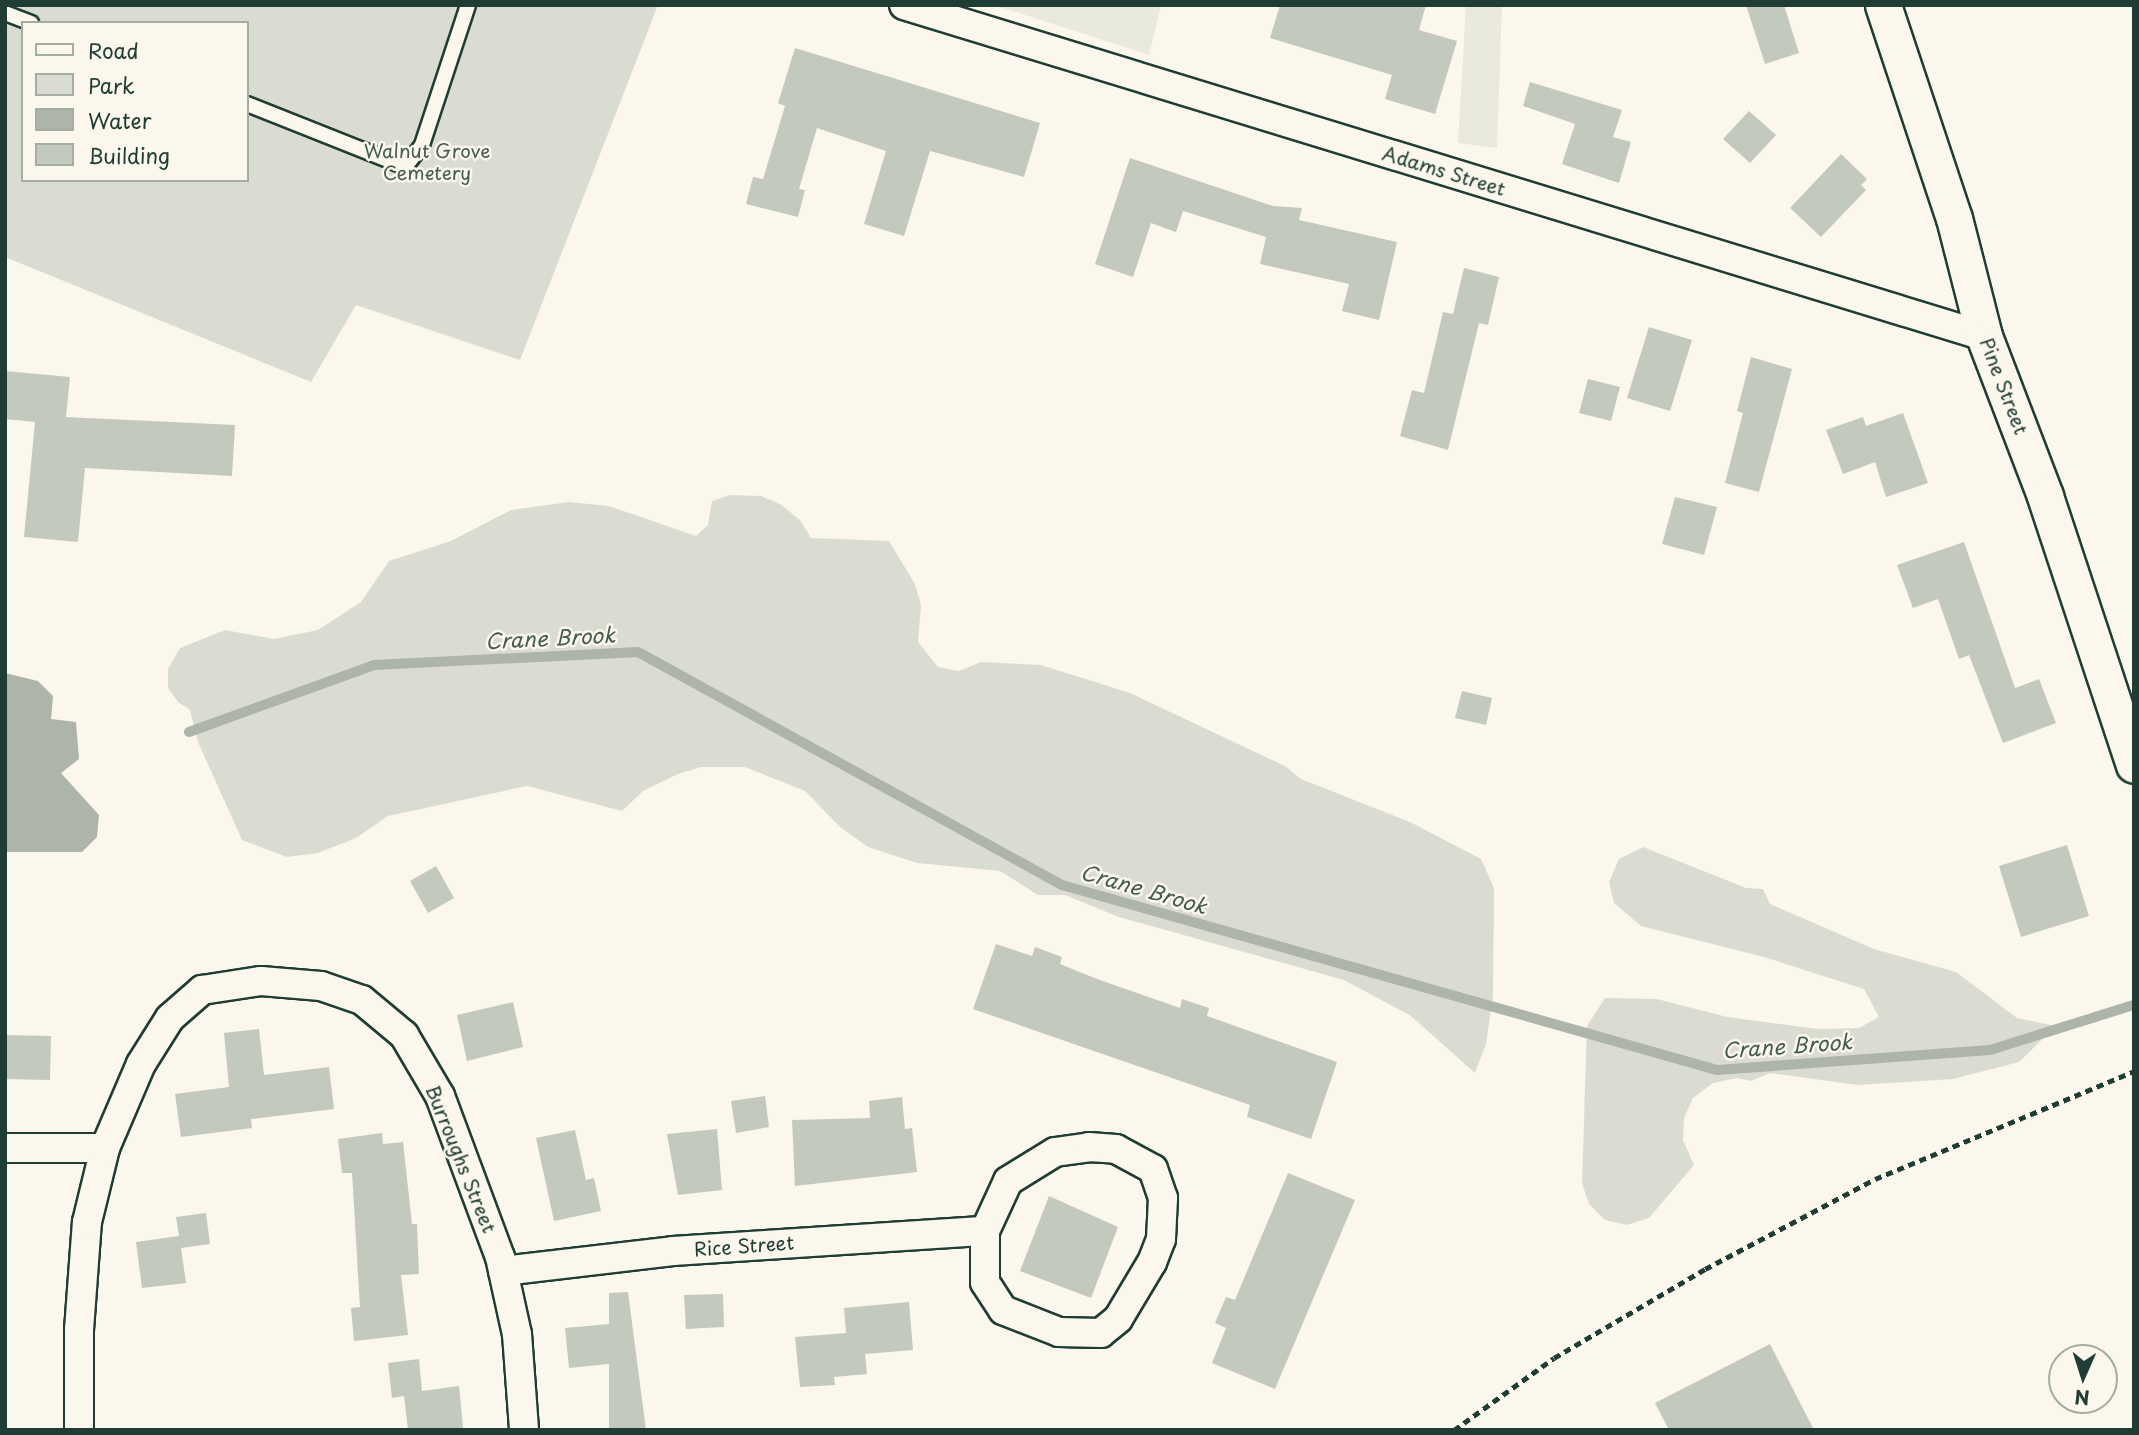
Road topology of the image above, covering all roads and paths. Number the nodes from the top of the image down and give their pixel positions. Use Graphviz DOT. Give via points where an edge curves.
graph roads {
  1 [pos="468,5"];
  2 [pos="904,5"];
  3 [pos="1883,5"];
  4 [pos="5,13"];
  5 [pos="26,21"];
  6 [pos="248,104"];
  7 [pos="1984,336"];
  8 [pos="2134,765"];
  9 [pos="2134,1071"];
  10 [pos="5,1148"];
  11 [pos="105,1148"];
  12 [pos="985,1231"];
  13 [pos="503,1271"];
  14 [pos="79,1430"];
  15 [pos="524,1430"];
  16 [pos="1454,1430"];
  1 -- 6 [label="lane" via="422,145 405,167"];
  2 -- 7 [label="street, Adams Street"];
  3 -- 7 [label="street, Pine Street" via="1954,218"];
  4 -- 5 [label="lane"];
  7 -- 8 [label="street, Pine Street" via="2046,498"];
  9 -- 16 [label="path" via="1875,1179 1777,1230 1554,1357"];
  10 -- 11 [label="street"];
  11 -- 13 [label="street, Burroughs Street" via="170,1018 202,990 261,981 321,986 362,1000 404,1035 440,1096"];
  11 -- 14 [label="street, Burroughs Street" via="87,1222 79,1330"];
  12 -- 12 [label="street" via="985,1282 1003,1310 1059,1332 1101,1333 1118,1319 1152,1262 1161,1239 1163,1198 1153,1170 1116,1149 1090,1146 1055,1152 1007,1181"];
  12 -- 13 [label="street, Rice Street" via="673,1251"];
  13 -- 15 [label="street, Burroughs Street" via="517,1334"];
}
